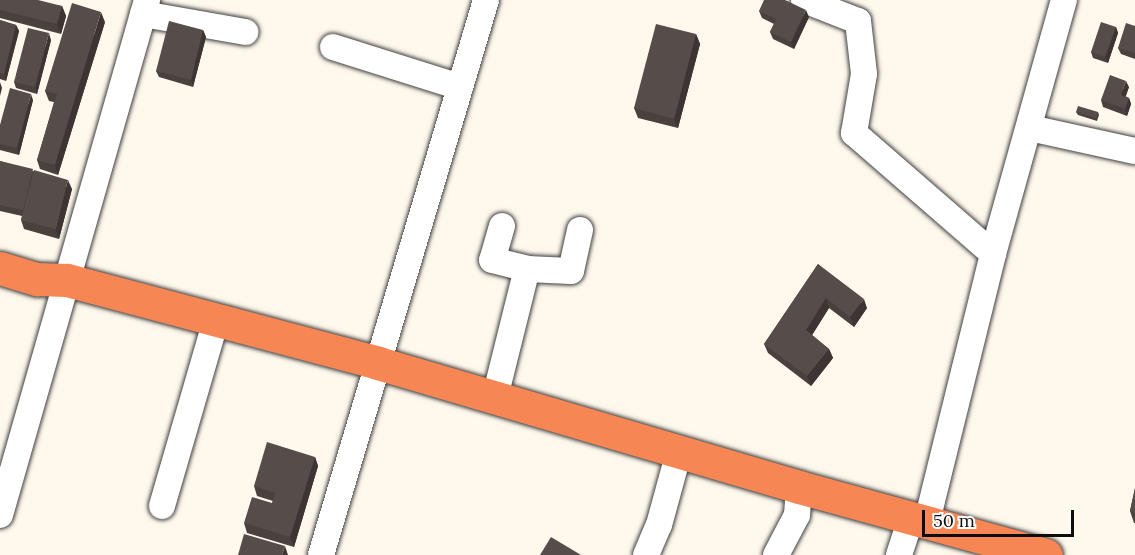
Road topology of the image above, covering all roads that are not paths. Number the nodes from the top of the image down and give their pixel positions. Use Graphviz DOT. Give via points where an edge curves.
graph roads {
  1 [pos="486,0"];
  2 [pos="804,0"];
  3 [pos="1064,0"];
  4 [pos="145,7"];
  5 [pos="245,32"];
  6 [pos="333,47"];
  7 [pos="460,87"];
  8 [pos="1030,128"];
  9 [pos="1135,152"];
  10 [pos="502,226"];
  11 [pos="580,230"];
  12 [pos="0,246"];
  13 [pos="993,254"];
  14 [pos="0,268"];
  15 [pos="527,269"];
  16 [pos="67,280"];
  17 [pos="216,320"];
  18 [pos="378,363"];
  19 [pos="495,398"];
  20 [pos="679,452"];
  21 [pos="799,488"];
  22 [pos="162,506"];
  23 [pos="0,515"];
  24 [pos="919,519"];
  25 [pos="321,555"];
  26 [pos="646,555"];
  27 [pos="776,555"];
  28 [pos="899,555"];
  29 [pos="1046,555"];
  1 -- 7 [label="street"];
  2 -- 13 [label="street" via="858,21 864,74 854,133"];
  3 -- 8 [label="street"];
  4 -- 5 [label="street"];
  4 -- 16 [label="street"];
  6 -- 7 [label="street"];
  7 -- 18 [label="street"];
  8 -- 9 [label="street"];
  8 -- 13 [label="street"];
  10 -- 15 [label="street" via="492,260"];
  11 -- 15 [label="street" via="571,271"];
  12 -- 16 [label="highway" via="43,259"];
  13 -- 24 [label="street"];
  14 -- 16 [label="highway" via="37,279"];
  15 -- 19 [label="street"];
  16 -- 17 [label="highway"];
  16 -- 23 [label="street"];
  17 -- 18 [label="highway"];
  17 -- 22 [label="street"];
  18 -- 19 [label="highway"];
  18 -- 25 [label="street"];
  19 -- 20 [label="highway"];
  20 -- 21 [label="highway"];
  20 -- 26 [label="street" via="659,525"];
  21 -- 24 [label="highway"];
  21 -- 27 [label="street" via="797,515"];
  24 -- 28 [label="street"];
  24 -- 29 [label="highway"];
}
